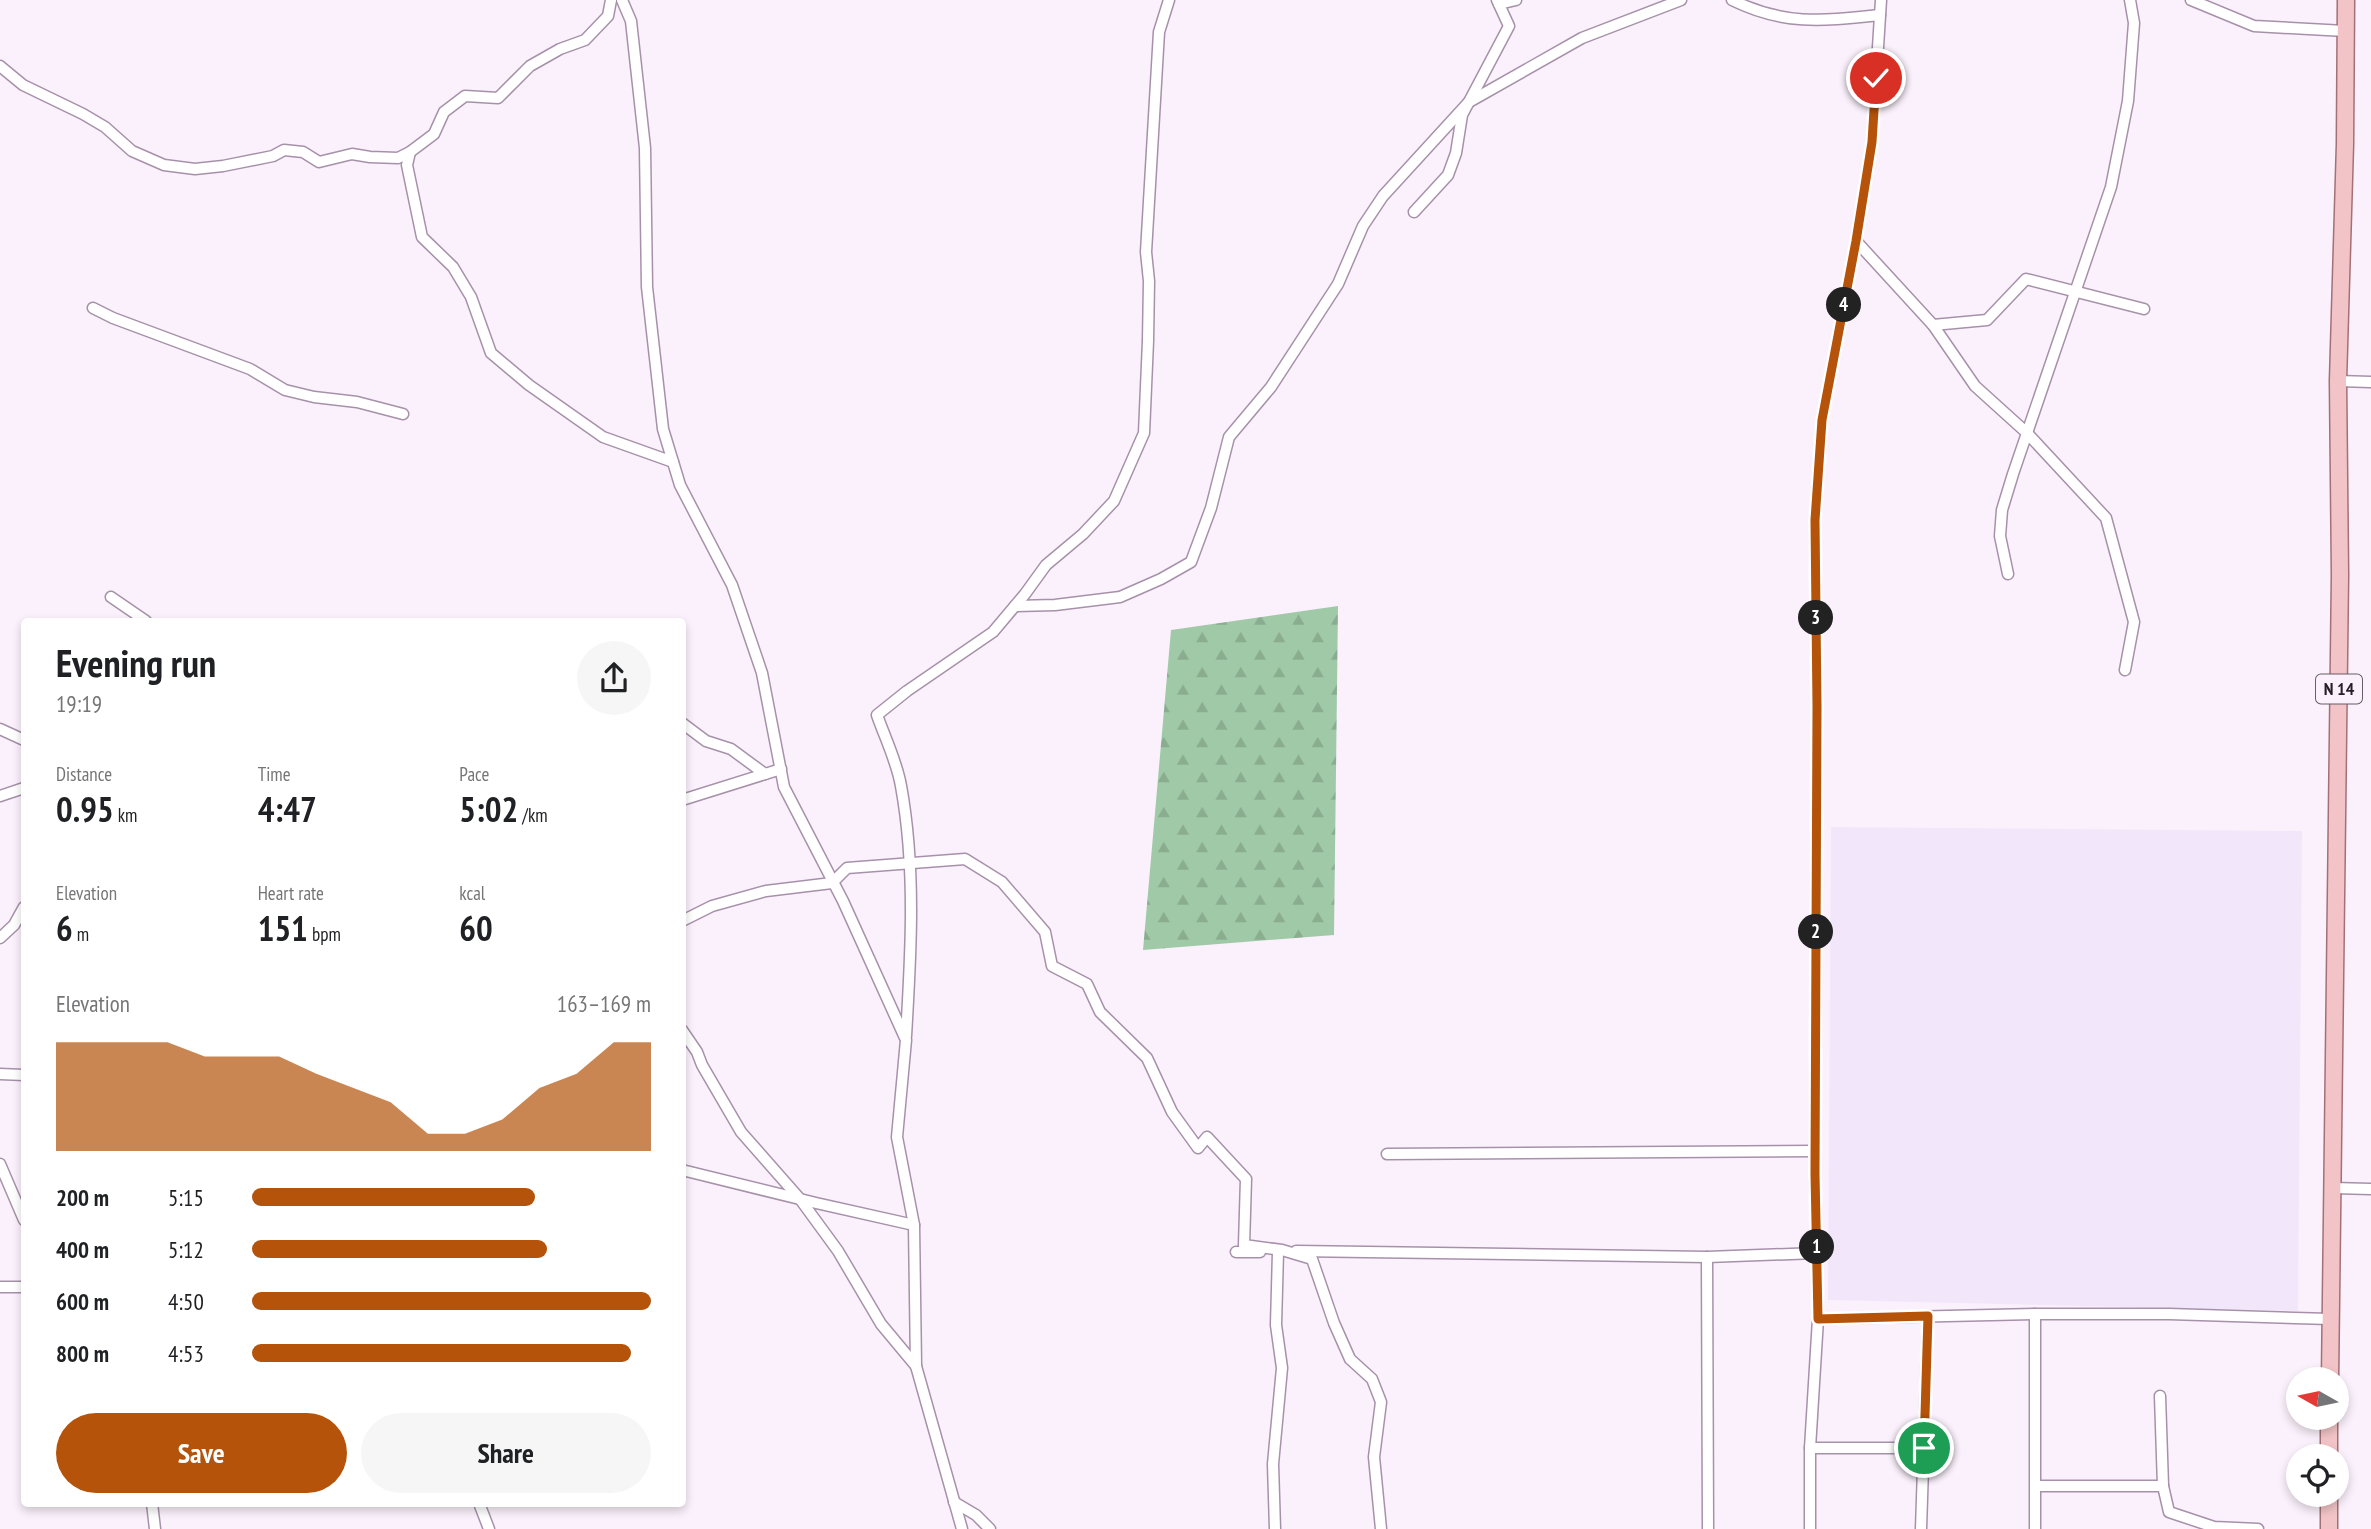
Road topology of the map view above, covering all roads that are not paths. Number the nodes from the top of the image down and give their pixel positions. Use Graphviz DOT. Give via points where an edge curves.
graph roads {
  1 [pos="611,0"];
  2 [pos="622,0"];
  3 [pos="1169,0"];
  4 [pos="1516,0"];
  5 [pos="1681,0"];
  6 [pos="1732,0"];
  7 [pos="2130,0"];
  8 [pos="2191,0"];
  9 [pos="2346,0"];
  10 [pos="1882,1"];
  11 [pos="1498,2"];
  12 [pos="1880,15"];
  13 [pos="2345,31"];
  14 [pos="0,66"];
  15 [pos="1469,102"];
  16 [pos="410,152"];
  17 [pos="1414,212"];
  18 [pos="1856,241"];
  19 [pos="2076,293"];
  20 [pos="93,308"];
  21 [pos="2144,309"];
  22 [pos="1933,325"];
  23 [pos="2338,381"];
  24 [pos="2371,382"];
  25 [pos="403,414"];
  26 [pos="2027,433"];
  27 [pos="673,462"];
  28 [pos="2008,574"];
  29 [pos="111,597"];
  30 [pos="1015,606"];
  31 [pos="142,618"];
  32 [pos="2125,670"];
  33 [pos="686,726"];
  34 [pos="0,729"];
  35 [pos="21,739"];
  36 [pos="781,769"];
  37 [pos="765,774"];
  38 [pos="21,789"];
  39 [pos="0,796"];
  40 [pos="686,799"];
  41 [pos="911,861"];
  42 [pos="832,883"];
  43 [pos="21,912"];
  44 [pos="686,919"];
  45 [pos="0,938"];
  46 [pos="686,1036"];
  47 [pos="906,1040"];
  48 [pos="0,1074"];
  49 [pos="21,1075"];
  50 [pos="1815,1152"];
  51 [pos="1387,1154"];
  52 [pos="0,1164"];
  53 [pos="686,1171"];
  54 [pos="2333,1188"];
  55 [pos="2371,1189"];
  56 [pos="800,1199"];
  57 [pos="21,1213"];
  58 [pos="914,1225"];
  59 [pos="1280,1251"];
  60 [pos="1236,1252"];
  61 [pos="1817,1253"];
  62 [pos="1707,1256"];
  63 [pos="0,1287"];
  64 [pos="21,1287"];
  65 [pos="2035,1314"];
  66 [pos="1928,1316"];
  67 [pos="1818,1319"];
  68 [pos="2330,1319"];
  69 [pos="916,1366"];
  70 [pos="2330,1367"];
  71 [pos="2160,1395"];
  72 [pos="1810,1448"];
  73 [pos="1924,1448"];
  74 [pos="2036,1486"];
  75 [pos="2163,1486"];
  76 [pos="954,1502"];
  77 [pos="152,1507"];
  78 [pos="481,1507"];
  79 [pos="2329,1507"];
  80 [pos="155,1529"];
  81 [pos="489,1529"];
  82 [pos="962,1529"];
  83 [pos="990,1529"];
  84 [pos="1275,1529"];
  85 [pos="1381,1529"];
  86 [pos="1708,1529"];
  87 [pos="1810,1529"];
  88 [pos="1921,1529"];
  89 [pos="2035,1529"];
  90 [pos="2258,1529"];
  91 [pos="2329,1529"];
  1 -- 16 [label="street" via="608,16 585,40 530,66 498,98 465,96 444,112 434,134"];
  2 -- 27 [label="street" via="631,21 645,148 647,287 663,429"];
  3 -- 30 [label="street" via="1159,32 1146,252 1144,433 1114,501 1046,565"];
  4 -- 11 [label="street"];
  5 -- 15 [label="street" via="1582,38"];
  6 -- 12 [label="street" via="1783,19"];
  7 -- 19 [label="street" via="2134,23 2128,101 2111,187"];
  8 -- 13 [label="street" via="2255,26"];
  9 -- 13 [label="main road, N 14"];
  10 -- 12 [label="street"];
  11 -- 15 [label="street" via="1509,26"];
  12 -- 18 [label="street" via="1872,142"];
  13 -- 23 [label="main road, N 14"];
  14 -- 16 [label="street" via="23,85 105,127 132,151 164,165 223,166 284,150 303,152 319,162 352,154 398,158"];
  15 -- 17 [label="street" via="1448,175"];
  15 -- 30 [label="street" via="1383,196 1363,226 1338,284 1271,387 1229,438 1191,562 1121,597"];
  16 -- 27 [label="street" via="407,165 422,237 453,267 471,297 491,353 603,437"];
  18 -- 22 [label="street"];
  18 -- 50 [label="street" via="1822,420 1815,520"];
  19 -- 21 [label="street"];
  19 -- 22 [label="street" via="2026,279 1987,320"];
  19 -- 26 [label="street"];
  20 -- 25 [label="street" via="250,369 285,390"];
  22 -- 26 [label="street" via="1975,386"];
  23 -- 24 [label="street"];
  23 -- 54 [label="main road, N 14"];
  26 -- 28 [label="street" via="2002,510 2000,536"];
  26 -- 32 [label="street" via="2105,518 2134,622"];
  27 -- 36 [label="street" via="680,485 732,585 762,673"];
  29 -- 31 [label="street"];
  30 -- 41 [label="street" via="993,632 877,715 901,783"];
  33 -- 37 [label="street" via="706,741 731,749"];
  34 -- 35 [label="street"];
  36 -- 37 [label="street"];
  36 -- 42 [label="street" via="784,787"];
  37 -- 40 [label="street"];
  38 -- 39 [label="street"];
  41 -- 42 [label="street" via="846,868"];
  41 -- 47 [label="street"];
  41 -- 59 [label="street" via="965,859 1002,882 1045,932 1052,966 1087,984 1100,1012 1147,1058 1172,1112 1198,1148 1207,1137 1246,1179 1244,1245"];
  42 -- 44 [label="street" via="766,891 712,906"];
  42 -- 47 [label="street"];
  43 -- 45 [label="street"];
  46 -- 56 [label="street" via="741,1132"];
  47 -- 58 [label="street" via="897,1137"];
  48 -- 49 [label="street"];
  50 -- 51 [label="street"];
  50 -- 61 [label="street"];
  52 -- 57 [label="street"];
  53 -- 56 [label="street"];
  54 -- 55 [label="street"];
  54 -- 68 [label="main road, N 14"];
  56 -- 58 [label="street"];
  56 -- 69 [label="street" via="838,1251 881,1324"];
  58 -- 69 [label="street"];
  59 -- 60 [label="street"];
  59 -- 62 [label="street"];
  59 -- 84 [label="street" via="1276,1325 1282,1368 1273,1464"];
  59 -- 85 [label="street" via="1311,1259 1350,1359 1371,1379 1381,1402 1374,1457"];
  61 -- 62 [label="street"];
  61 -- 67 [label="street"];
  62 -- 86 [label="street"];
  63 -- 64 [label="street"];
  65 -- 66 [label="street"];
  65 -- 68 [label="street"];
  65 -- 74 [label="street"];
  66 -- 67 [label="street"];
  66 -- 73 [label="street"];
  67 -- 72 [label="street"];
  68 -- 70 [label="main road, N 14"];
  69 -- 76 [label="street"];
  71 -- 75 [label="street"];
  72 -- 73 [label="street"];
  72 -- 87 [label="street"];
  73 -- 88 [label="street"];
  74 -- 75 [label="street"];
  74 -- 89 [label="street"];
  75 -- 90 [label="street" via="2169,1512 2214,1527"];
  76 -- 82 [label="street"];
  76 -- 83 [label="street"];
  77 -- 80 [label="street"];
  78 -- 81 [label="street"];
  79 -- 91 [label="main road"];
}
